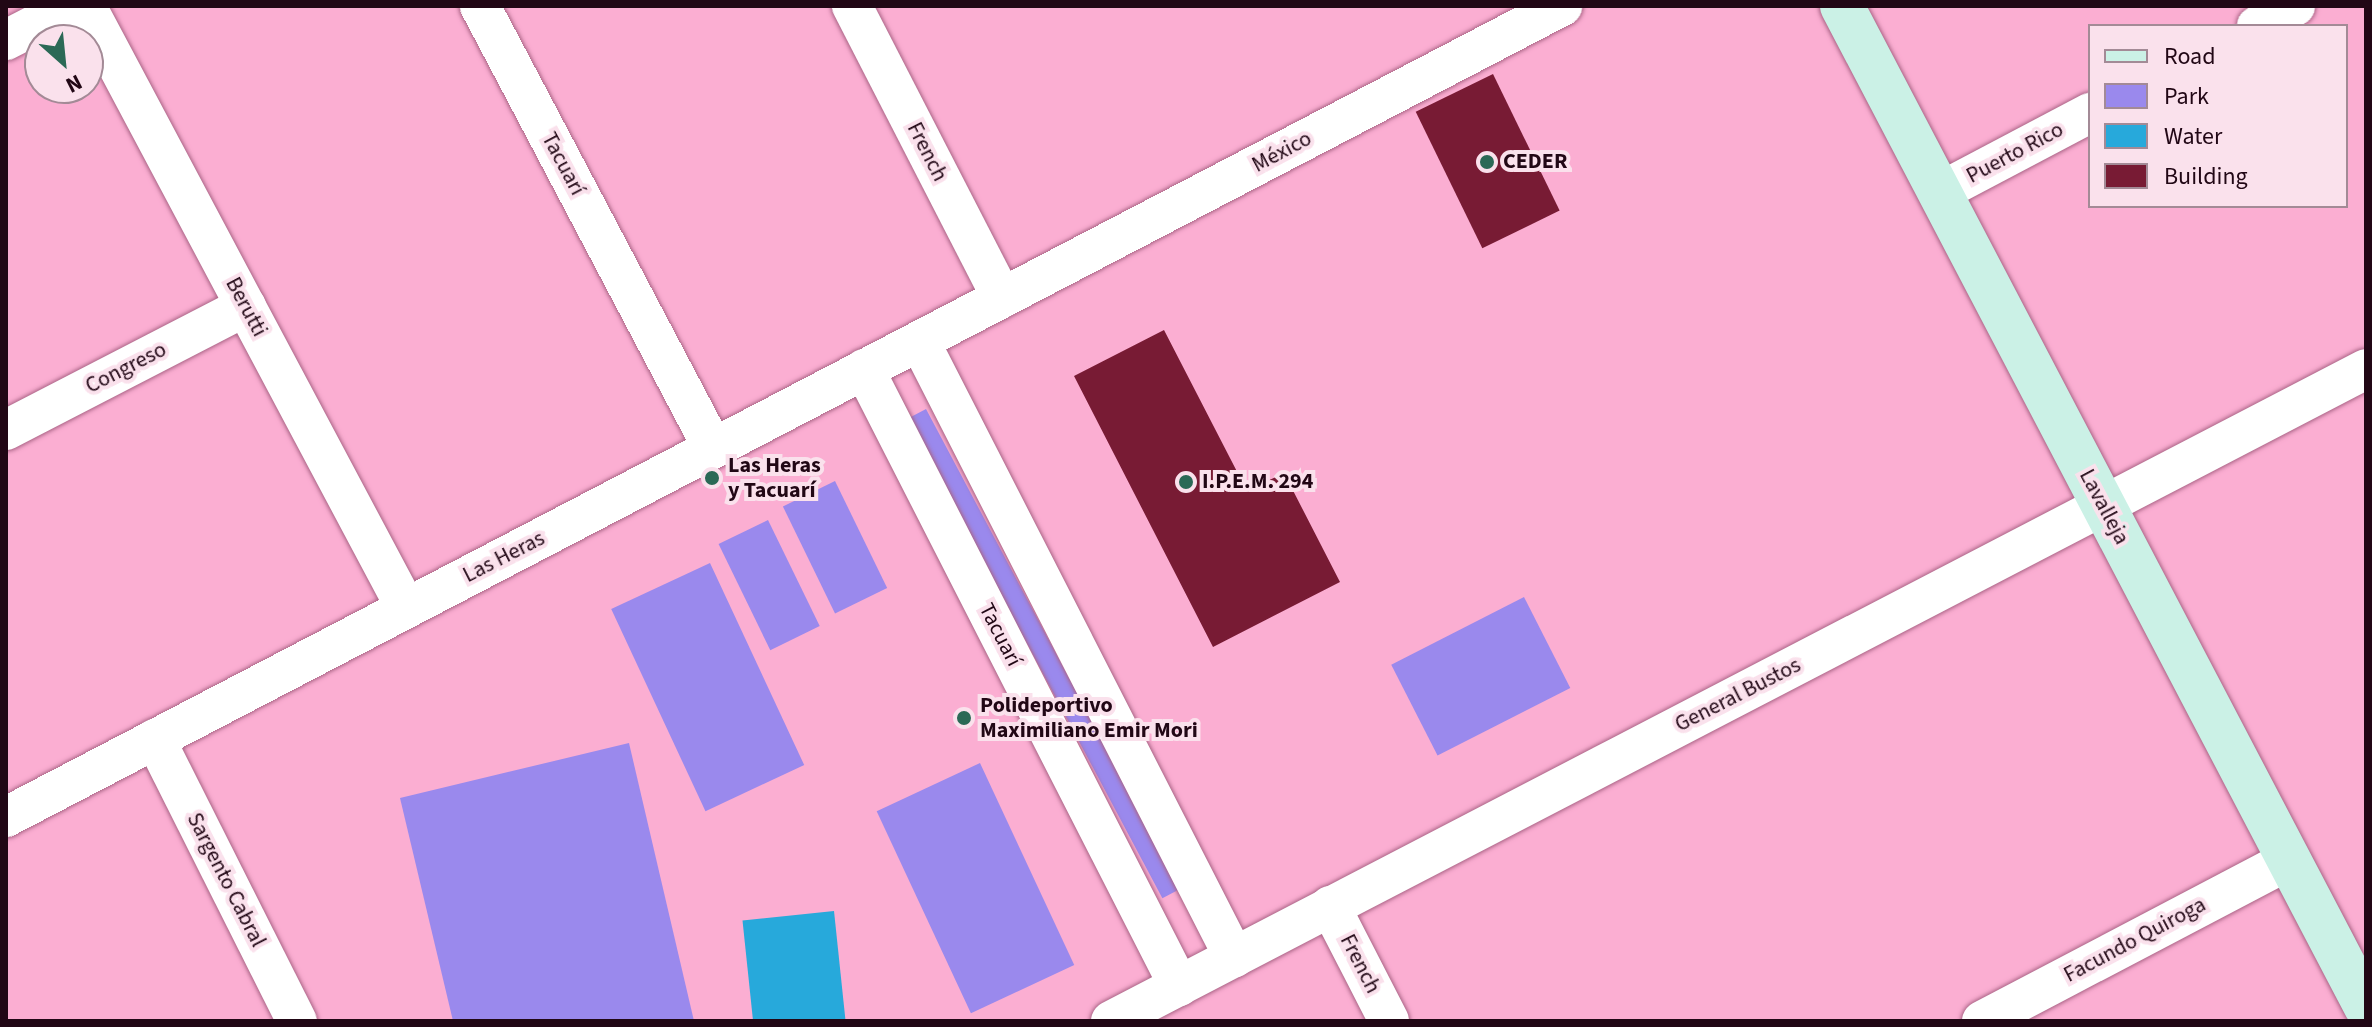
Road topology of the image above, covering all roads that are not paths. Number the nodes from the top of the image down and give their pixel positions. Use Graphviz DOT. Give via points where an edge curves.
graph roads {
  1 [pos="72,6"];
  2 [pos="86,6"];
  3 [pos="480,6"];
  4 [pos="852,6"];
  5 [pos="1562,6"];
  6 [pos="1842,6"];
  7 [pos="2295,6"];
  8 [pos="2261,24"];
  9 [pos="6,40"];
  10 [pos="2088,114"];
  11 [pos="1940,192"];
  12 [pos="1002,298"];
  13 [pos="246,306"];
  14 [pos="920,342"];
  15 [pos="864,369"];
  16 [pos="2366,369"];
  17 [pos="6,430"];
  18 [pos="713,448"];
  19 [pos="2104,505"];
  20 [pos="406,608"];
  21 [pos="155,739"];
  22 [pos="6,817"];
  23 [pos="2289,860"];
  24 [pos="1330,906"];
  25 [pos="1234,957"];
  26 [pos="1179,986"];
  27 [pos="2366,1007"];
  28 [pos="297,1021"];
  29 [pos="1111,1021"];
  30 [pos="1389,1021"];
  31 [pos="1982,1021"];
  1 -- 9 [label="street"];
  2 -- 13 [label="street, Berutti"];
  3 -- 18 [label="street, Tacuarí"];
  4 -- 12 [label="street, French"];
  5 -- 12 [label="street, México"];
  6 -- 11 [label="street, Lavalleja"];
  7 -- 8 [label="street"];
  10 -- 11 [label="street, Puerto Rico"];
  11 -- 19 [label="street, Lavalleja"];
  12 -- 14 [label="street, Las Heras"];
  13 -- 17 [label="street, Congreso"];
  13 -- 20 [label="street, Berutti"];
  14 -- 15 [label="street, Las Heras"];
  14 -- 25 [label="street"];
  15 -- 18 [label="street, Las Heras"];
  15 -- 26 [label="street, Tacuarí"];
  16 -- 19 [label="street, General Bustos"];
  18 -- 20 [label="street, Las Heras"];
  19 -- 23 [label="street, Lavalleja"];
  19 -- 24 [label="street, General Bustos"];
  20 -- 21 [label="street, Las Heras"];
  21 -- 22 [label="street, Las Heras"];
  21 -- 28 [label="street, Sargento Cabral"];
  23 -- 27 [label="street, Lavalleja"];
  23 -- 31 [label="street, Facundo Quiroga"];
  24 -- 25 [label="street, General Bustos"];
  24 -- 30 [label="street, French"];
  25 -- 26 [label="street, General Bustos"];
  26 -- 29 [label="street, General Bustos"];
}
